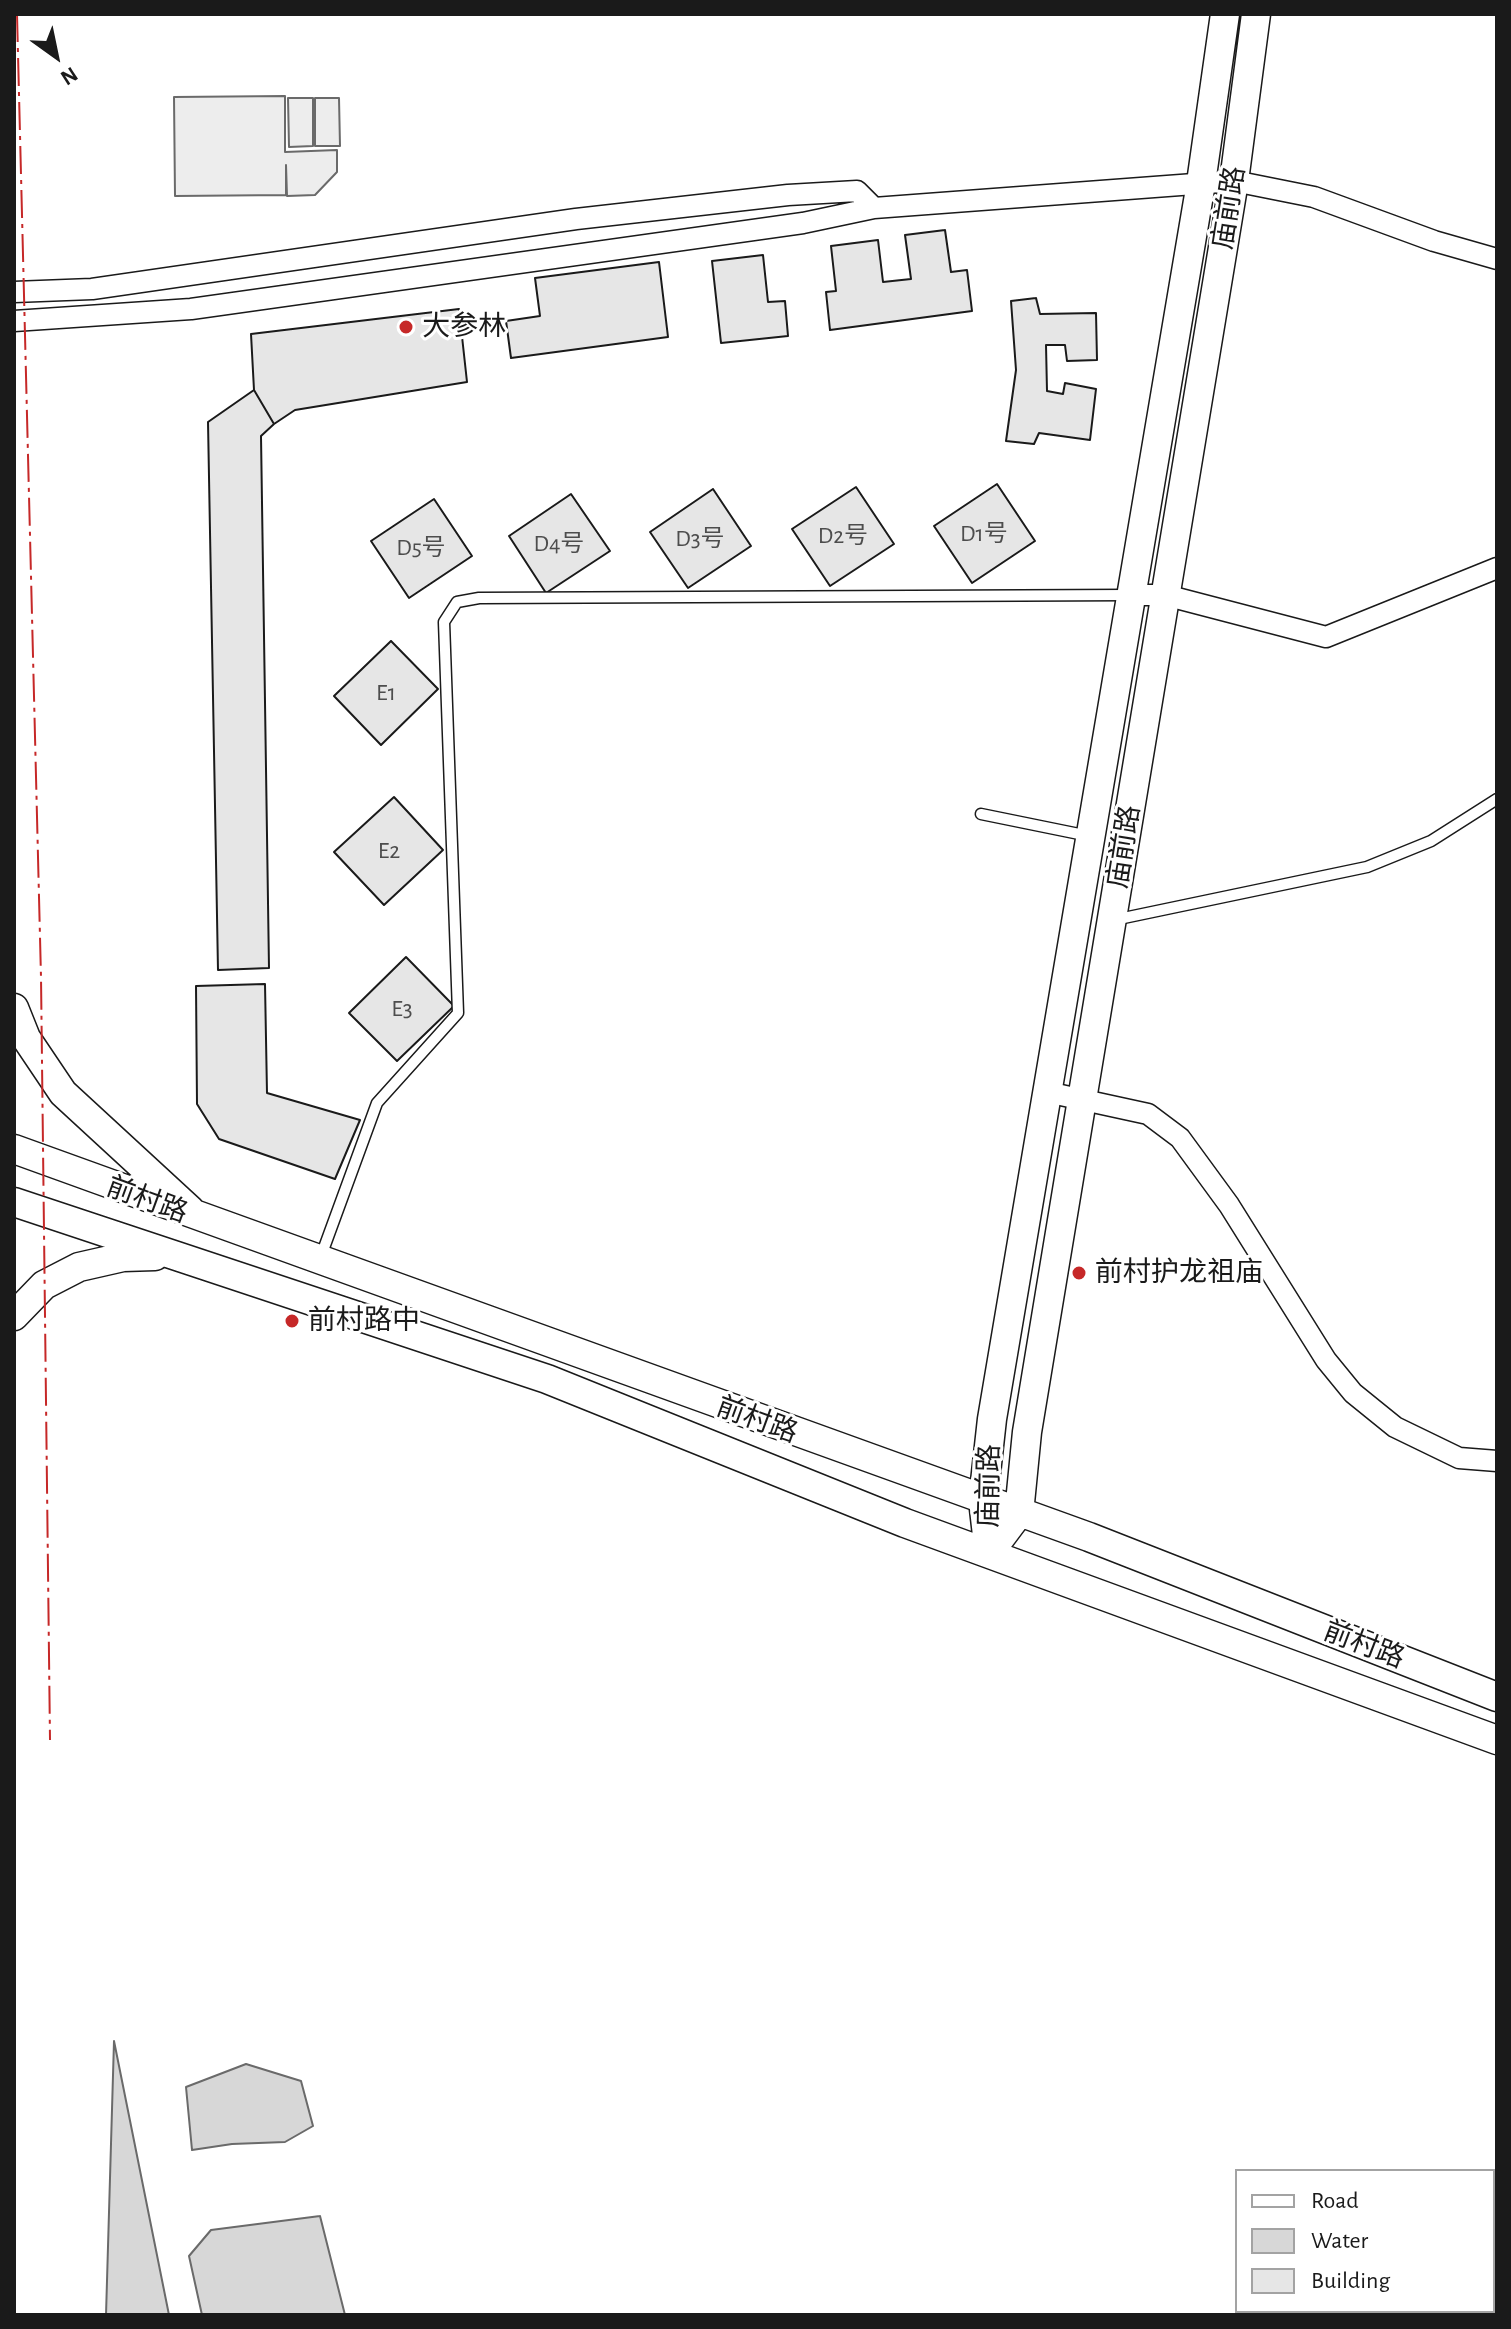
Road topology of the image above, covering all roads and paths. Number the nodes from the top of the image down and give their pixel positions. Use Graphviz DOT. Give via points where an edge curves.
graph roads {
  1 [pos="1225,14"];
  2 [pos="1256,14"];
  3 [pos="1234,181"];
  4 [pos="1201,183"];
  5 [pos="874,208"];
  6 [pos="1497,259"];
  7 [pos="14,292"];
  8 [pos="14,321"];
  9 [pos="1497,568"];
  10 [pos="1131,595"];
  11 [pos="1165,595"];
  12 [pos="1497,799"];
  13 [pos="981,814"];
  14 [pos="1091,836"];
  15 [pos="1112,920"];
  16 [pos="14,1008"];
  17 [pos="1047,1092"];
  18 [pos="1082,1099"];
  19 [pos="14,1149"];
  20 [pos="14,1202"];
  21 [pos="199,1219"];
  22 [pos="175,1255"];
  23 [pos="319,1262"];
  24 [pos="14,1316"];
  25 [pos="1497,1461"];
  26 [pos="983,1500"];
  27 [pos="1019,1513"];
  28 [pos="989,1553"];
  29 [pos="1497,1697"];
  30 [pos="1497,1740"];
  1 -- 4 [label="street, 庙前路"];
  2 -- 3 [label="street, 庙前路"];
  3 -- 4 [label="street"];
  3 -- 6 [label="street" via="1314,197"];
  3 -- 11 [label="street, 庙前路"];
  4 -- 5 [label="street"];
  4 -- 10 [label="street, 庙前路"];
  5 -- 7 [label="street" via="857,191 788,195 576,219 92,289"];
  5 -- 8 [label="street" via="803,223 191,309"];
  9 -- 11 [label="street" via="1326,637"];
  10 -- 11 [label="street"];
  10 -- 14 [label="street, 庙前路"];
  10 -- 23 [label="lane" via="457,602 444,622 458,1013 377,1103"];
  11 -- 15 [label="street, 庙前路"];
  12 -- 15 [label="lane" via="1431,841 1367,867"];
  13 -- 14 [label="lane"];
  14 -- 17 [label="street, 庙前路"];
  15 -- 18 [label="street, 庙前路"];
  16 -- 21 [label="street" via="26,1038 63,1093"];
  17 -- 18 [label="street"];
  17 -- 26 [label="street, 庙前路"];
  18 -- 25 [label="street" via="1148,1114 1180,1138 1353,1393 1395,1427 1459,1458"];
  18 -- 27 [label="street, 庙前路" via="1027,1432"];
  19 -- 21 [label="street, 前村路"];
  20 -- 22 [label="street, 前村路"];
  21 -- 23 [label="street, 前村路"];
  22 -- 24 [label="street" via="123,1257 79,1267 44,1285"];
  22 -- 28 [label="street, 前村路" via="547,1379"];
  23 -- 26 [label="street, 前村路"];
  26 -- 27 [label="street, 前村路"];
  26 -- 28 [label="street, 庙前路"];
  27 -- 28 [label="street, 庙前路"];
  27 -- 29 [label="street, 前村路"];
  28 -- 30 [label="street, 前村路"];
}
